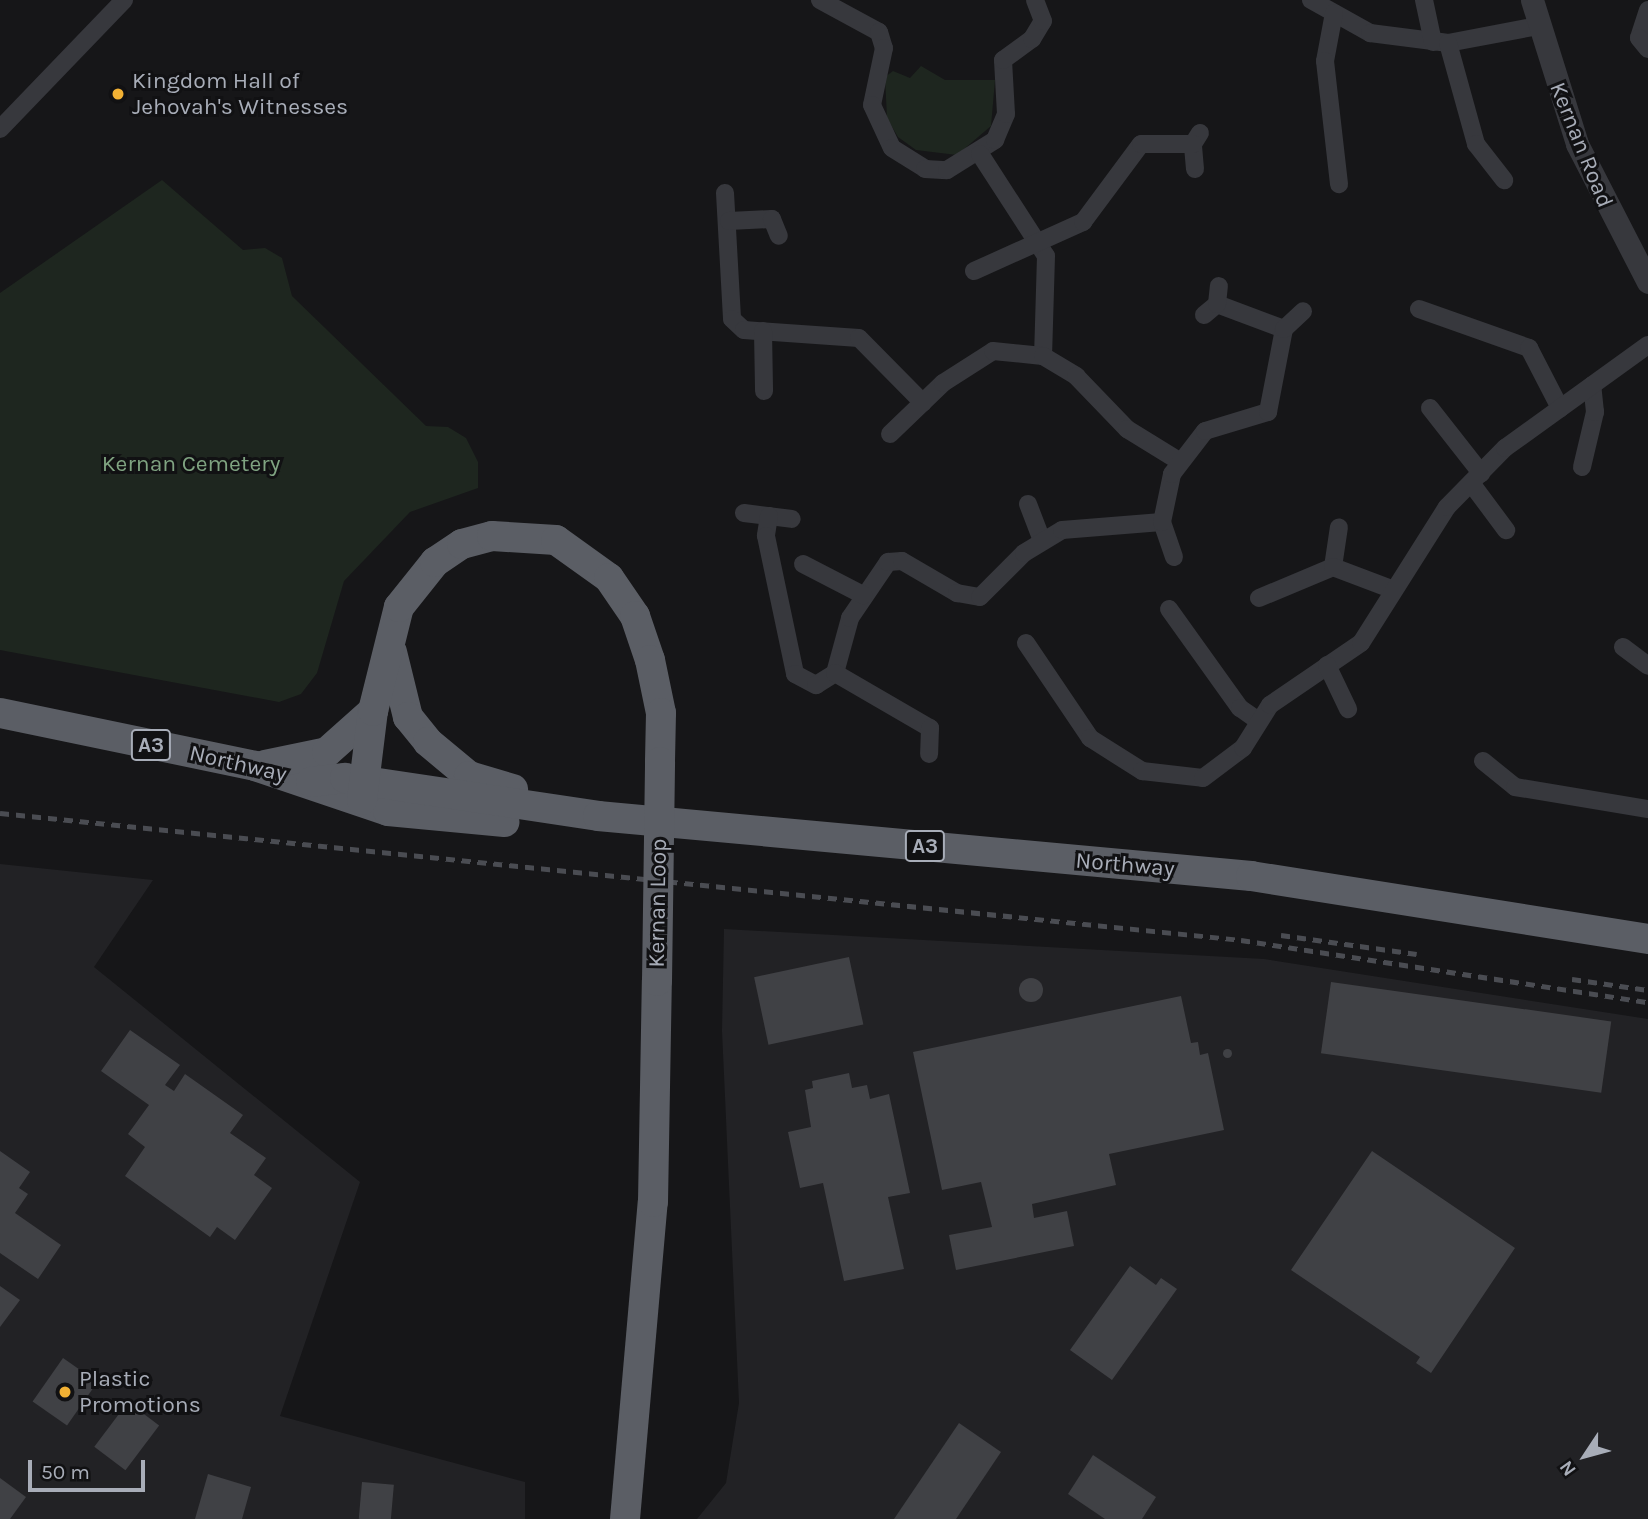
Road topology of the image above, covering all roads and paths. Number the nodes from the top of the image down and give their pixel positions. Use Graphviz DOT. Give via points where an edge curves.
graph roads {
  1 [pos="124,0"];
  2 [pos="820,0"];
  3 [pos="1035,0"];
  4 [pos="1311,0"];
  5 [pos="1424,0"];
  6 [pos="1532,0"];
  7 [pos="1648,10"];
  8 [pos="1334,13"];
  9 [pos="1538,26"];
  10 [pos="1441,43"];
  11 [pos="1648,49"];
  12 [pos="0,129"];
  13 [pos="980,154"];
  14 [pos="1195,169"];
  15 [pos="1504,180"];
  16 [pos="1339,184"];
  17 [pos="725,193"];
  18 [pos="729,221"];
  19 [pos="779,236"];
  20 [pos="1041,242"];
  21 [pos="1640,251"];
  22 [pos="974,271"];
  23 [pos="1648,282"];
  24 [pos="1213,302"];
  25 [pos="1419,309"];
  26 [pos="1304,311"];
  27 [pos="1284,329"];
  28 [pos="763,331"];
  29 [pos="1648,345"];
  30 [pos="1043,356"];
  31 [pos="1592,385"];
  32 [pos="764,391"];
  33 [pos="923,402"];
  34 [pos="1430,408"];
  35 [pos="1560,408"];
  36 [pos="890,433"];
  37 [pos="1179,461"];
  38 [pos="1582,467"];
  39 [pos="1476,478"];
  40 [pos="1025,501"];
  41 [pos="744,513"];
  42 [pos="769,516"];
  43 [pos="792,519"];
  44 [pos="1162,522"];
  45 [pos="1339,527"];
  46 [pos="1506,530"];
  47 [pos="1042,540"];
  48 [pos="1174,557"];
  49 [pos="803,564"];
  50 [pos="1333,566"];
  51 [pos="1395,590"];
  52 [pos="863,595"];
  53 [pos="1259,598"];
  54 [pos="1169,608"];
  55 [pos="389,634"];
  56 [pos="1026,643"];
  57 [pos="1623,646"];
  58 [pos="1327,665"];
  59 [pos="1648,666"];
  60 [pos="835,673"];
  61 [pos="1348,709"];
  62 [pos="373,711"];
  63 [pos="0,713"];
  64 [pos="1256,719"];
  65 [pos="929,754"];
  66 [pos="1483,761"];
  67 [pos="254,766"];
  68 [pos="362,792"];
  69 [pos="1648,809"];
  70 [pos="598,816"];
  71 [pos="1648,939"];
  72 [pos="625,1519"];
  1 -- 12 [label="street"];
  2 -- 13 [label="street" via="879,32 884,48 872,105 892,148 925,169 947,170"];
  3 -- 13 [label="street" via="1043,21 1032,39 1003,60 1006,114"];
  4 -- 8 [label="street"];
  5 -- 10 [label="street"];
  6 -- 9 [label="street, Kernan Road"];
  7 -- 11 [label="street" via="1639,38"];
  8 -- 10 [label="street" via="1370,33"];
  8 -- 16 [label="street" via="1325,61"];
  9 -- 10 [label="street"];
  9 -- 21 [label="street, Kernan Road" via="1577,144"];
  10 -- 15 [label="street" via="1476,144"];
  13 -- 20 [label="street"];
  14 -- 20 [label="street" via="1197,138 1141,144 1083,222"];
  17 -- 18 [label="street"];
  18 -- 19 [label="street" via="772,219"];
  18 -- 28 [label="street" via="732,319 744,330"];
  20 -- 22 [label="street"];
  20 -- 30 [label="street" via="1049,280"];
  21 -- 23 [label="street, Kernan Road"];
  24 -- 27 [label="street"];
  25 -- 35 [label="street" via="1529,348"];
  26 -- 27 [label="street"];
  27 -- 37 [label="street" via="1275,401 1268,412 1205,431"];
  28 -- 32 [label="street"];
  28 -- 33 [label="street" via="859,338"];
  29 -- 31 [label="street"];
  30 -- 33 [label="street" via="993,351"];
  30 -- 37 [label="street" via="1076,376 1127,429"];
  31 -- 35 [label="street"];
  31 -- 38 [label="street" via="1595,412"];
  33 -- 36 [label="street"];
  34 -- 39 [label="street"];
  35 -- 39 [label="street"];
  37 -- 44 [label="street"];
  39 -- 46 [label="street"];
  39 -- 51 [label="street" via="1447,507"];
  40 -- 47 [label="street"];
  41 -- 42 [label="street"];
  42 -- 43 [label="street"];
  42 -- 60 [label="street" via="766,536 795,674 816,685"];
  44 -- 47 [label="street" via="1062,530"];
  44 -- 48 [label="street"];
  45 -- 50 [label="street"];
  47 -- 52 [label="street" via="980,597 957,593 902,561 888,562"];
  49 -- 52 [label="street"];
  50 -- 51 [label="street"];
  50 -- 53 [label="street"];
  51 -- 58 [label="street" via="1361,643"];
  52 -- 60 [label="street" via="850,618"];
  54 -- 64 [label="street" via="1240,708"];
  55 -- 62 [label="highway, Kernan Loop"];
  55 -- 70 [label="highway, A3" via="408,717 447,762 469,776"];
  55 -- 72 [label="highway, Kernan Loop, bridge" via="413,586 462,544 527,534 556,540 609,578 635,616 661,713 653,1202"];
  56 -- 64 [label="street" via="1090,738 1142,771 1203,778 1243,748"];
  57 -- 59 [label="street"];
  58 -- 61 [label="street"];
  58 -- 64 [label="street"];
  60 -- 65 [label="street" via="930,728"];
  62 -- 67 [label="highway" via="327,752"];
  62 -- 68 [label="highway, Kernan Loop"];
  63 -- 67 [label="highway, Northway / A3"];
  66 -- 69 [label="street" via="1516,787"];
  67 -- 68 [label="highway, Northway / A3"];
  68 -- 70 [label="highway, Northway / A3"];
  68 -- 70 [label="highway, Northway / A3" via="546,820"];
  70 -- 71 [label="highway, Northway / A3" via="1251,876"];
}
